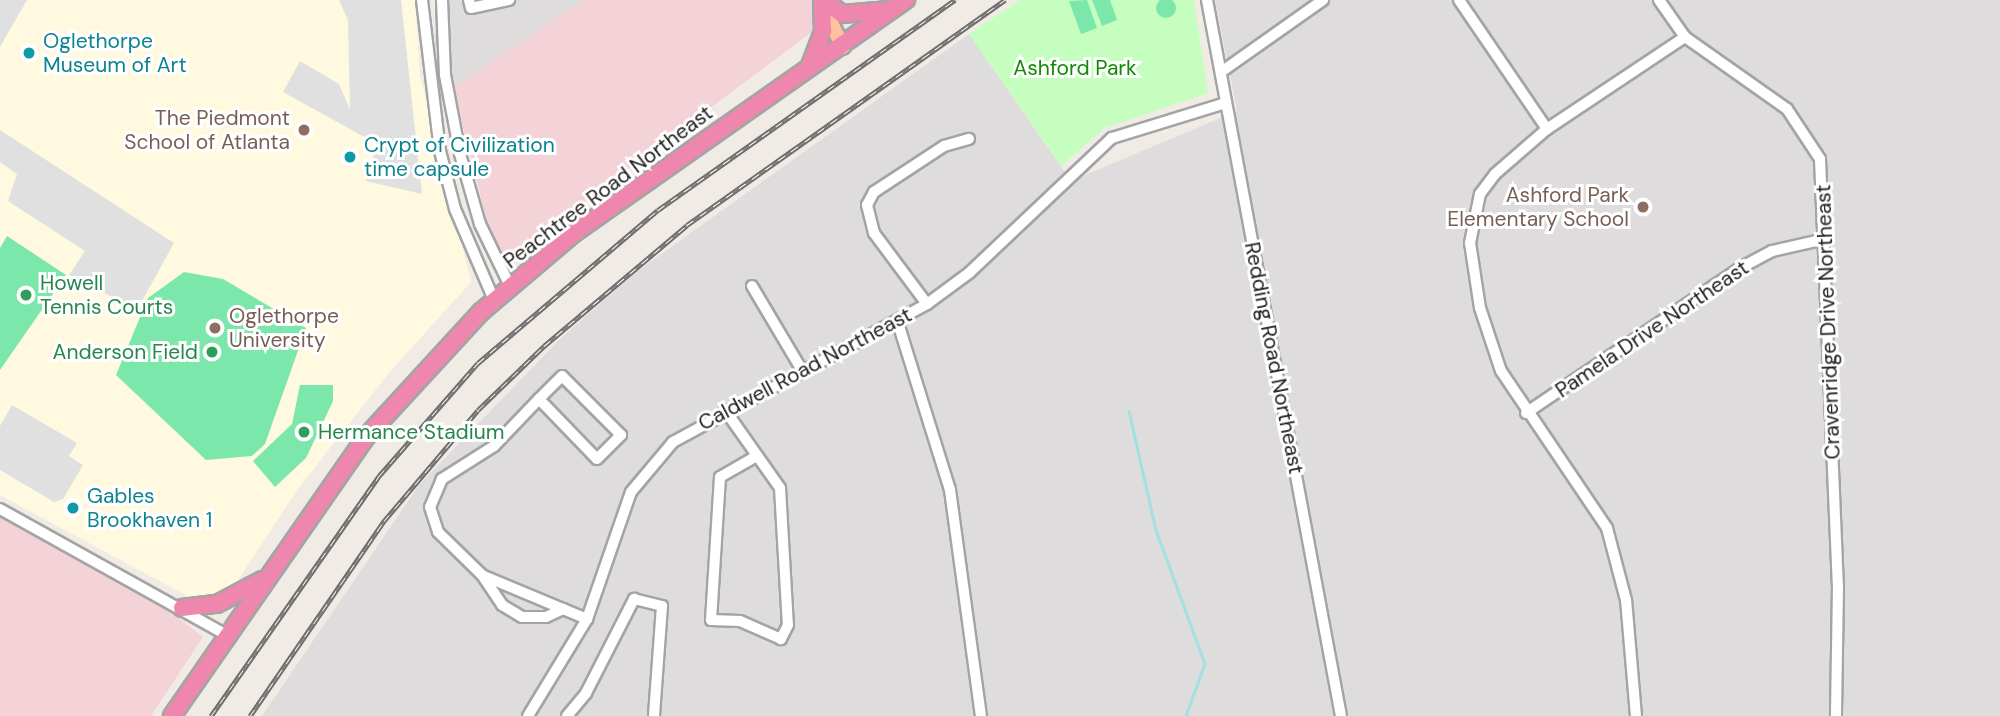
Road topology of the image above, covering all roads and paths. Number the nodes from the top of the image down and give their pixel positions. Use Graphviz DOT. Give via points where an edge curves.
graph roads {
  1 [pos="422,0"];
  2 [pos="442,0"];
  3 [pos="469,0"];
  4 [pos="509,0"];
  5 [pos="823,0"];
  6 [pos="1207,0"];
  7 [pos="1323,0"];
  8 [pos="1459,0"];
  9 [pos="1660,0"];
  10 [pos="899,5"];
  11 [pos="1685,37"];
  12 [pos="843,47"];
  13 [pos="809,68"];
  14 [pos="1221,72"];
  15 [pos="1226,103"];
  16 [pos="1547,129"];
  17 [pos="969,139"];
  18 [pos="1821,240"];
  19 [pos="510,286"];
  20 [pos="752,286"];
  21 [pos="494,300"];
  22 [pos="927,304"];
  23 [pos="898,323"];
  24 [pos="803,372"];
  25 [pos="539,398"];
  26 [pos="725,410"];
  27 [pos="1527,413"];
  28 [pos="755,457"];
  29 [pos="0,501"];
  30 [pos="0,509"];
  31 [pos="14,514"];
  32 [pos="482,575"];
  33 [pos="265,579"];
  34 [pos="559,607"];
  35 [pos="182,608"];
  36 [pos="587,619"];
  37 [pos="226,635"];
  38 [pos="172,716"];
  39 [pos="528,716"];
  40 [pos="567,716"];
  41 [pos="654,716"];
  42 [pos="981,716"];
  43 [pos="1341,716"];
  44 [pos="1636,716"];
  45 [pos="1836,716"];
  1 -- 21 [label="street" via="440,151 455,209"];
  2 -- 19 [label="street" via="445,75 460,154 480,224"];
  3 -- 4 [label="street" via="471,8"];
  5 -- 10 [label="highway" via="842,14"];
  5 -- 12 [label="main road"];
  5 -- 13 [label="highway" via="823,31"];
  6 -- 14 [label="street, Redding Road Northeast"];
  7 -- 14 [label="street"];
  8 -- 16 [label="street"];
  9 -- 11 [label="street, Cravenridge Drive Northeast"];
  10 -- 12 [label="highway, Peachtree Road Northeast"];
  11 -- 16 [label="street"];
  11 -- 18 [label="street, Cravenridge Drive Northeast" via="1787,109 1806,132 1821,159"];
  12 -- 13 [label="highway, Peachtree Road Northeast"];
  13 -- 19 [label="highway, Peachtree Road Northeast" via="574,233"];
  14 -- 15 [label="street, Redding Road Northeast"];
  15 -- 22 [label="street, Caldwell Road Northeast" via="1112,138 969,273"];
  15 -- 43 [label="street, Redding Road Northeast"];
  16 -- 27 [label="street" via="1480,194 1470,243 1479,308 1501,371"];
  17 -- 22 [label="street" via="944,146 874,192 867,205 874,233"];
  18 -- 27 [label="street, Pamela Drive Northeast" via="1772,251 1742,267"];
  18 -- 45 [label="street, Cravenridge Drive Northeast" via="1838,586"];
  19 -- 21 [label="highway, Peachtree Road Northeast"];
  20 -- 24 [label="street"];
  21 -- 33 [label="highway, Peachtree Road Northeast" via="365,438"];
  22 -- 23 [label="street, Caldwell Road Northeast"];
  23 -- 24 [label="street, Caldwell Road Northeast"];
  23 -- 42 [label="street" via="950,490"];
  24 -- 26 [label="street, Caldwell Road Northeast"];
  25 -- 25 [label="street" via="597,459 621,435 562,376"];
  25 -- 32 [label="street" via="494,446 442,479 430,507 438,532"];
  26 -- 28 [label="street"];
  26 -- 36 [label="street, Caldwell Road Northeast" via="673,442 631,492"];
  27 -- 44 [label="street" via="1607,528 1626,600"];
  28 -- 28 [label="street" via="720,477 711,620 740,621 782,639 788,625 780,488"];
  29 -- 31 [label="street"];
  30 -- 31 [label="street"];
  31 -- 35 [label="street"];
  32 -- 34 [label="street"];
  32 -- 34 [label="street" via="502,605 522,617 546,617"];
  33 -- 35 [label="highway" via="217,604"];
  33 -- 37 [label="highway, Peachtree Road Northeast"];
  34 -- 36 [label="street"];
  35 -- 37 [label="street"];
  36 -- 39 [label="street, Caldwell Road Northeast"];
  37 -- 38 [label="highway, Peachtree Road Northeast"];
  40 -- 41 [label="street" via="586,693 634,599 662,606"];
}
